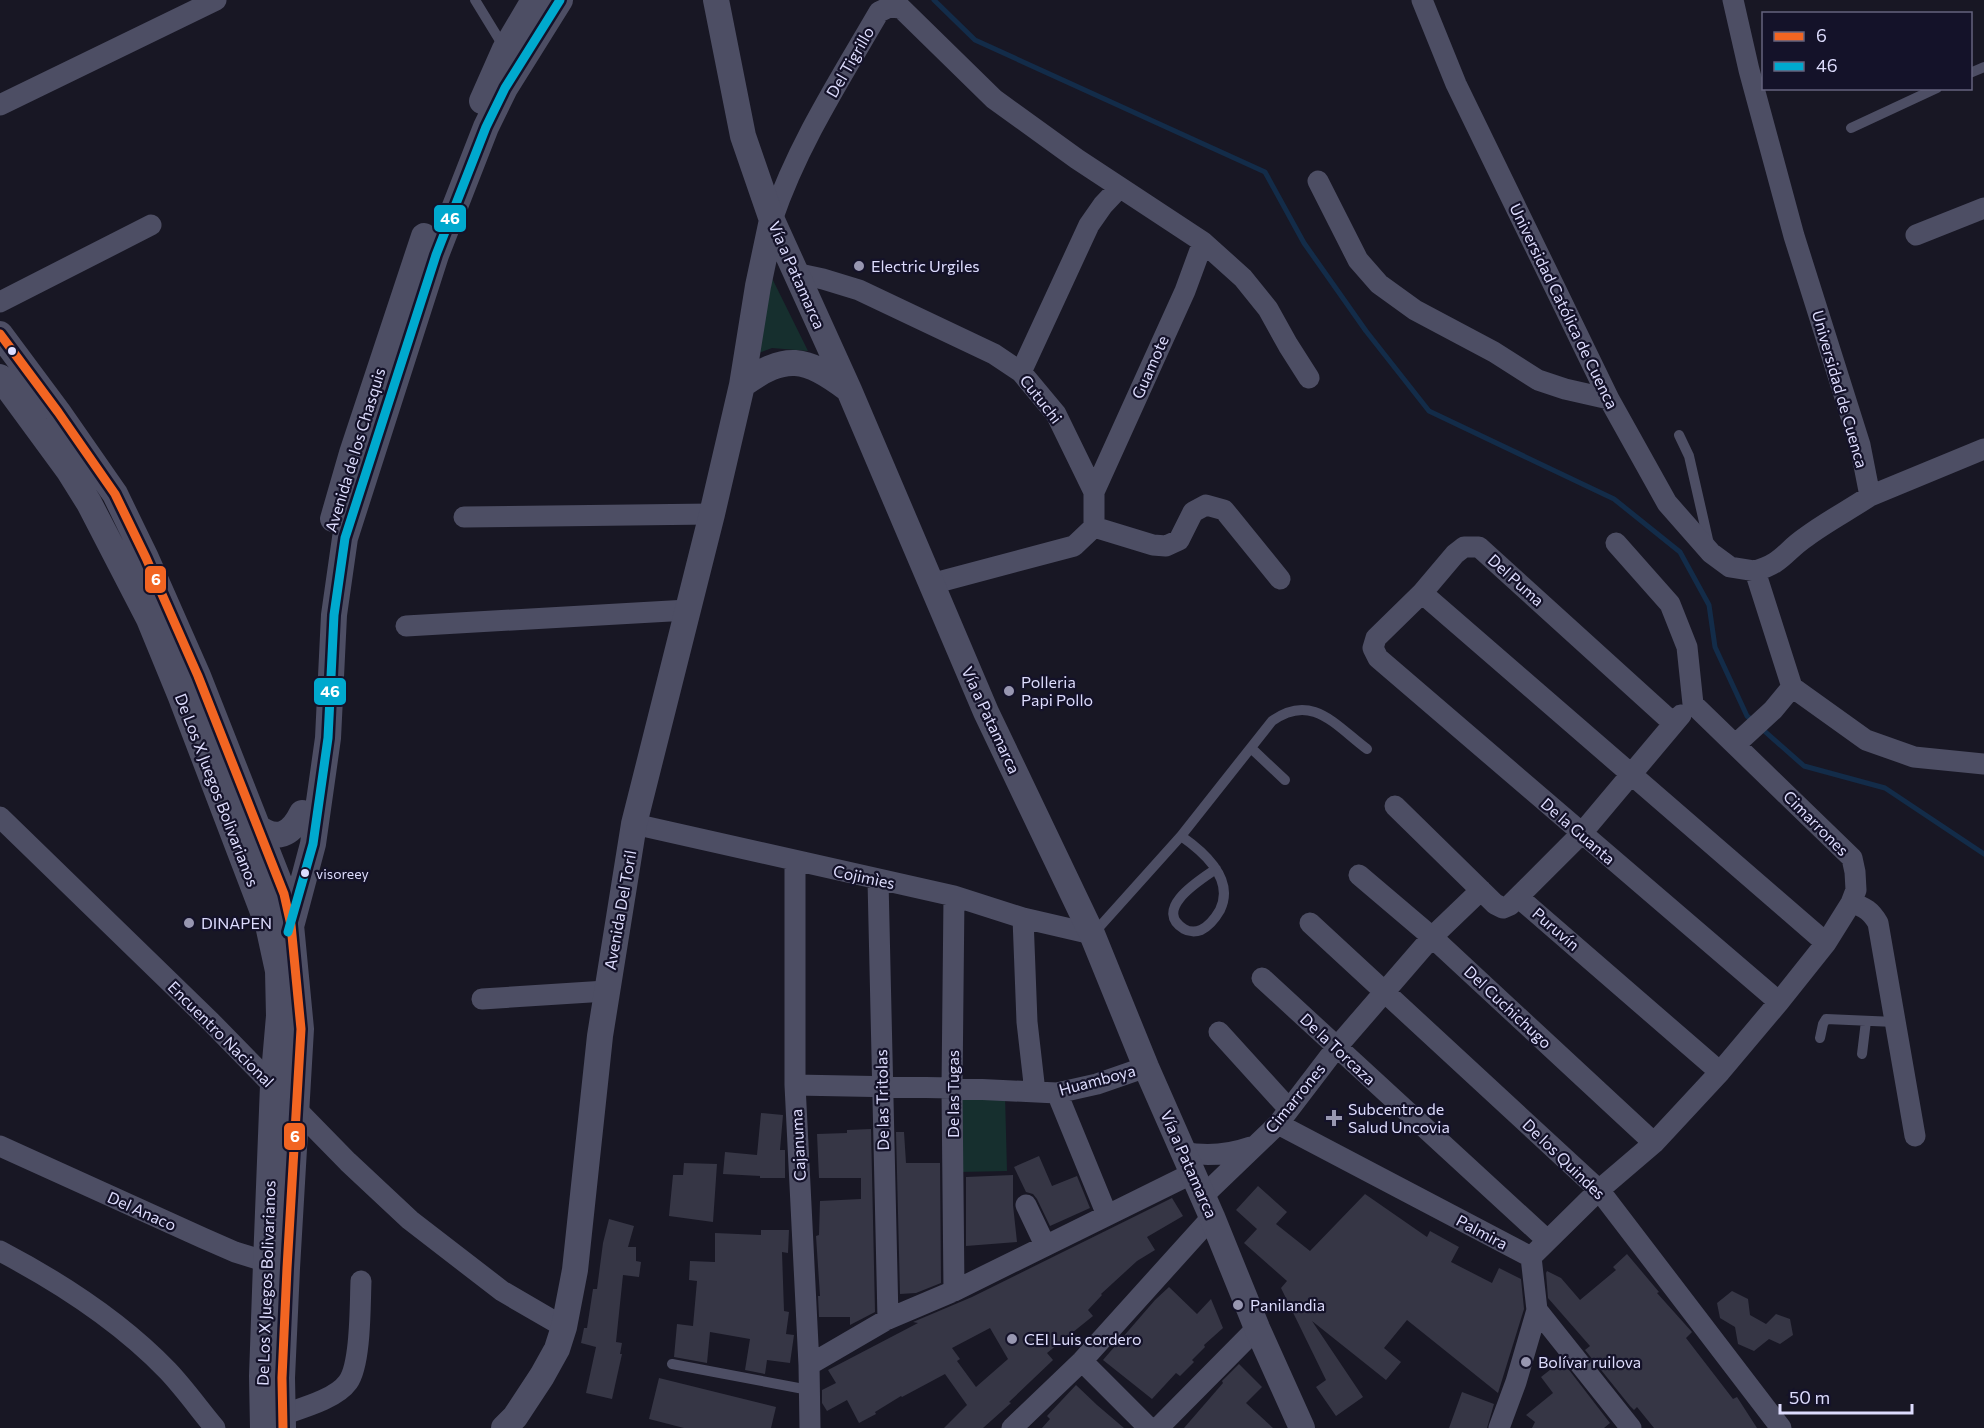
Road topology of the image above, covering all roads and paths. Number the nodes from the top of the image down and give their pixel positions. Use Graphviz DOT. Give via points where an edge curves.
graph roads {
  1 [pos="216,0"];
  2 [pos="475,0"];
  3 [pos="560,0"];
  4 [pos="716,0"];
  5 [pos="1422,0"];
  6 [pos="1733,0"];
  7 [pos="527,6"];
  8 [pos="505,49"];
  9 [pos="1933,90"];
  10 [pos="0,105"];
  11 [pos="1851,128"];
  12 [pos="1318,181"];
  13 [pos="1119,188"];
  14 [pos="1984,208"];
  15 [pos="772,220"];
  16 [pos="151,225"];
  17 [pos="1916,235"];
  18 [pos="1203,242"];
  19 [pos="795,273"];
  20 [pos="0,302"];
  21 [pos="0,334"];
  22 [pos="1021,372"];
  23 [pos="0,377"];
  24 [pos="1309,378"];
  25 [pos="742,385"];
  26 [pos="849,390"];
  27 [pos="1609,399"];
  28 [pos="1679,435"];
  29 [pos="1984,449"];
  30 [pos="1094,492"];
  31 [pos="1870,496"];
  32 [pos="712,514"];
  33 [pos="464,517"];
  34 [pos="1094,527"];
  35 [pos="1616,543"];
  36 [pos="1711,553"];
  37 [pos="1755,571"];
  38 [pos="1280,579"];
  39 [pos="931,584"];
  40 [pos="1422,593"];
  41 [pos="688,610"];
  42 [pos="406,626"];
  43 [pos="1377,658"];
  44 [pos="1786,695"];
  45 [pos="1692,704"];
  46 [pos="1673,723"];
  47 [pos="1743,738"];
  48 [pos="1251,748"];
  49 [pos="1367,749"];
  50 [pos="1984,764"];
  51 [pos="1630,775"];
  52 [pos="1285,780"];
  53 [pos="1395,806"];
  54 [pos="302,813"];
  55 [pos="0,817"];
  56 [pos="634,824"];
  57 [pos="256,826"];
  58 [pos="1581,834"];
  59 [pos="10,836"];
  60 [pos="1181,836"];
  61 [pos="795,862"];
  62 [pos="1215,869"];
  63 [pos="1359,875"];
  64 [pos="878,880"];
  65 [pos="1481,890"];
  66 [pos="284,894"];
  67 [pos="954,896"];
  68 [pos="1518,897"];
  69 [pos="1851,903"];
  70 [pos="1023,918"];
  71 [pos="1310,923"];
  72 [pos="279,925"];
  73 [pos="1092,934"];
  74 [pos="1432,937"];
  75 [pos="1826,943"];
  76 [pos="275,959"];
  77 [pos="1262,978"];
  78 [pos="606,991"];
  79 [pos="1384,992"];
  80 [pos="482,999"];
  81 [pos="1779,1002"];
  82 [pos="1866,1021"];
  83 [pos="1895,1022"];
  84 [pos="1219,1032"];
  85 [pos="1820,1038"];
  86 [pos="1336,1048"];
  87 [pos="1862,1054"];
  88 [pos="1146,1067"];
  89 [pos="1720,1072"];
  90 [pos="273,1085"];
  91 [pos="795,1085"];
  92 [pos="882,1086"];
  93 [pos="952,1088"];
  94 [pos="1035,1092"];
  95 [pos="1057,1093"];
  96 [pos="295,1109"];
  97 [pos="1284,1116"];
  98 [pos="1915,1136"];
  99 [pos="1654,1143"];
  100 [pos="1254,1145"];
  101 [pos="0,1146"];
  102 [pos="1188,1163"];
  103 [pos="1599,1190"];
  104 [pos="1026,1205"];
  105 [pos="1208,1207"];
  106 [pos="1107,1215"];
  107 [pos="1547,1240"];
  108 [pos="1045,1245"];
  109 [pos="0,1251"];
  110 [pos="1531,1257"];
  111 [pos="276,1265"];
  112 [pos="361,1281"];
  113 [pos="954,1291"];
  114 [pos="1537,1310"];
  115 [pos="888,1319"];
  116 [pos="564,1327"];
  117 [pos="1257,1328"];
  118 [pos="1082,1361"];
  119 [pos="672,1364"];
  120 [pos="809,1365"];
  121 [pos="809,1390"];
  122 [pos="276,1424"];
  123 [pos="215,1428"];
  124 [pos="504,1428"];
  125 [pos="810,1428"];
  126 [pos="1012,1428"];
  127 [pos="1149,1428"];
  128 [pos="1158,1428"];
  129 [pos="1302,1428"];
  130 [pos="1499,1428"];
  131 [pos="1631,1428"];
  132 [pos="1781,1428"];
  1 -- 10 [label="street"];
  2 -- 8 [label="lane"];
  3 -- 72 [label="street, Avenida de los Chasquis" via="505,88 486,127 436,255 345,538 334,615 328,738 313,844"];
  4 -- 15 [label="street, Vía a Patamarca" via="743,136"];
  5 -- 27 [label="street, Universidad Católica de Cuenca" via="1456,84"];
  6 -- 31 [label="street, Universidad de Cuenca" via="1794,236 1860,445"];
  7 -- 8 [label="street, Avenida de los Chasquis"];
  8 -- 54 [label="street, Avenida de los Chasquis" via="420,246 326,544 315,735"];
  9 -- 11 [label="lane"];
  12 -- 27 [label="street" via="1358,260 1379,284 1415,310 1538,380"];
  13 -- 15 [label="street, Del Tigrillo" via="994,99 901,8 889,7 879,12 819,114"];
  13 -- 18 [label="street"];
  13 -- 22 [label="street" via="1089,225"];
  14 -- 17 [label="street"];
  15 -- 19 [label="street, Vía a Patamarca"];
  15 -- 25 [label="street, Avenida Del Toril"];
  16 -- 20 [label="street"];
  18 -- 24 [label="street" via="1243,278 1268,309"];
  18 -- 30 [label="street, Guamote" via="1185,291"];
  19 -- 22 [label="street, Cutuchi" via="859,290 994,354"];
  19 -- 26 [label="street, Vía a Patamarca"];
  21 -- 57 [label="street, De Los X Juegos Bolivarianos" via="115,494 198,676"];
  22 -- 30 [label="street, Cutuchi" via="1056,414"];
  23 -- 72 [label="street, De Los X Juegos Bolivarianos" via="89,503 149,619"];
  25 -- 26 [label="street" via="769,367 789,363 824,371"];
  25 -- 32 [label="street, Avenida Del Toril"];
  26 -- 39 [label="street, Vía a Patamarca"];
  27 -- 36 [label="street, Universidad Católica de Cuenca" via="1667,503"];
  28 -- 36 [label="lane" via="1689,456"];
  29 -- 31 [label="street"];
  30 -- 34 [label="street, Cutuchi"];
  31 -- 37 [label="street" via="1807,536 1772,566"];
  32 -- 33 [label="street"];
  32 -- 41 [label="street, Avenida Del Toril"];
  34 -- 38 [label="street" via="1166,546 1179,540 1193,512 1206,505 1224,510"];
  34 -- 39 [label="street" via="1074,546"];
  35 -- 45 [label="street" via="1670,604 1687,647"];
  36 -- 37 [label="street, Universidad Católica de Cuenca" via="1730,567"];
  37 -- 44 [label="street"];
  39 -- 73 [label="street, Vía a Patamarca" via="986,712"];
  40 -- 43 [label="street, Del Puma" via="1376,638 1373,648"];
  40 -- 46 [label="street, Del Puma" via="1464,547 1479,547"];
  40 -- 51 [label="street"];
  41 -- 42 [label="street"];
  41 -- 56 [label="street, Avenida Del Toril"];
  43 -- 58 [label="street, De la Guanta"];
  44 -- 47 [label="street"];
  44 -- 50 [label="street" via="1866,740 1914,757"];
  45 -- 46 [label="street"];
  45 -- 47 [label="street, Cimarrones"];
  46 -- 51 [label="street"];
  47 -- 69 [label="street, Cimarrones" via="1852,858 1856,890"];
  48 -- 49 [label="lane" via="1272,721 1296,709 1318,712"];
  48 -- 52 [label="lane"];
  48 -- 60 [label="lane"];
  51 -- 58 [label="street"];
  51 -- 75 [label="street"];
  53 -- 65 [label="street, Puruvín"];
  54 -- 57 [label="street" via="290,831 278,835 267,834"];
  54 -- 66 [label="street, Avenida de los Chasquis"];
  55 -- 59 [label="street, Encuentro Nacional"];
  56 -- 61 [label="street, Cojimìes"];
  56 -- 78 [label="street, Avenida Del Toril"];
  57 -- 66 [label="street, De Los X Juegos Bolivarianos"];
  58 -- 68 [label="street"];
  58 -- 81 [label="street, De la Guanta"];
  59 -- 90 [label="street, Encuentro Nacional"];
  60 -- 62 [label="lane"];
  60 -- 73 [label="lane"];
  61 -- 64 [label="street, Cojimìes"];
  61 -- 91 [label="street, Cajanuma"];
  62 -- 62 [label="lane" via="1226,893 1224,902 1216,917 1201,930 1189,932 1174,919 1174,907 1191,885"];
  63 -- 74 [label="street, Del Cuchichugo"];
  64 -- 67 [label="street, Cojimìes"];
  64 -- 92 [label="street, De las Tritolas"];
  65 -- 68 [label="street, Puruvín" via="1503,908"];
  65 -- 74 [label="street, Cimarrones"];
  66 -- 72 [label="street, De Los X Juegos Bolivarianos"];
  67 -- 70 [label="street, Cojimìes"];
  67 -- 93 [label="street, De las Tugas"];
  68 -- 89 [label="street, Puruvín"];
  69 -- 75 [label="street, Cimarrones"];
  69 -- 83 [label="street" via="1872,912 1878,923"];
  70 -- 73 [label="street, Cojimìes"];
  70 -- 94 [label="street" via="1027,1022"];
  71 -- 79 [label="street, De los Quindes"];
  72 -- 76 [label="street, Avenida de los Chasquis"];
  72 -- 96 [label="street, De Los X Juegos Bolivarianos" via="301,1029"];
  73 -- 88 [label="street, Vía a Patamarca"];
  74 -- 79 [label="street, Cimarrones"];
  74 -- 99 [label="street, Del Cuchichugo"];
  75 -- 81 [label="street, Cimarrones"];
  76 -- 90 [label="street, De Los X Juegos Bolivarianos" via="279,1016"];
  77 -- 86 [label="street, De la Torcaza"];
  78 -- 80 [label="street"];
  78 -- 116 [label="street, Avenida Del Toril" via="575,1270"];
  79 -- 86 [label="street, Cimarrones"];
  79 -- 103 [label="street, De los Quindes"];
  81 -- 89 [label="street, Cimarrones"];
  82 -- 83 [label="lane"];
  82 -- 85 [label="lane" via="1826,1019"];
  82 -- 87 [label="lane"];
  83 -- 98 [label="street"];
  84 -- 97 [label="street, Palmira"];
  86 -- 97 [label="street, Cimarrones"];
  86 -- 107 [label="street, De la Torcaza"];
  88 -- 95 [label="street, Huamboya"];
  88 -- 102 [label="street, Vía a Patamarca"];
  89 -- 99 [label="street, Cimarrones"];
  90 -- 96 [label="street, Encuentro Nacional"];
  90 -- 111 [label="street, De Los X Juegos Bolivarianos"];
  91 -- 92 [label="street, Huamboya"];
  91 -- 120 [label="street, Cajanuma"];
  92 -- 93 [label="street, Huamboya"];
  92 -- 115 [label="street, De las Tritolas"];
  93 -- 94 [label="street, Huamboya"];
  93 -- 113 [label="street, De las Tugas"];
  94 -- 95 [label="street, Huamboya"];
  95 -- 106 [label="street"];
  96 -- 111 [label="street, De Los X Juegos Bolivarianos"];
  96 -- 116 [label="street, Encuentro Nacional" via="410,1220 502,1291"];
  97 -- 100 [label="street, Cimarrones"];
  97 -- 110 [label="street, Palmira"];
  99 -- 103 [label="street, Cimarrones"];
  100 -- 102 [label="street, Cimarrones" via="1233,1153 1201,1155"];
  100 -- 105 [label="street, Cimarrones"];
  101 -- 111 [label="street, Del Anaco" via="194,1234"];
  102 -- 105 [label="street, Vía a Patamarca"];
  102 -- 106 [label="street"];
  103 -- 107 [label="street, Cimarrones"];
  103 -- 132 [label="street, De los Quindes"];
  104 -- 108 [label="street"];
  105 -- 117 [label="street, Vía a Patamarca"];
  105 -- 118 [label="street, Cimarrones"];
  106 -- 108 [label="street"];
  107 -- 110 [label="street, Cimarrones"];
  108 -- 113 [label="street"];
  109 -- 123 [label="street" via="79,1297 131,1336 169,1372"];
  110 -- 114 [label="street"];
  111 -- 122 [label="street, De Los X Juegos Bolivarianos" via="262,1376"];
  112 -- 122 [label="street" via="357,1354 348,1382 324,1400"];
  113 -- 115 [label="street"];
  114 -- 130 [label="street"];
  114 -- 131 [label="street"];
  115 -- 120 [label="street"];
  116 -- 124 [label="street, Avenida Del Toril" via="542,1376"];
  117 -- 128 [label="street"];
  117 -- 129 [label="street, Vía a Patamarca"];
  118 -- 126 [label="street, Cimarrones"];
  118 -- 127 [label="street"];
  119 -- 121 [label="lane"];
  120 -- 121 [label="street, Cajanuma"];
  121 -- 125 [label="street, Cajanuma"];
}
